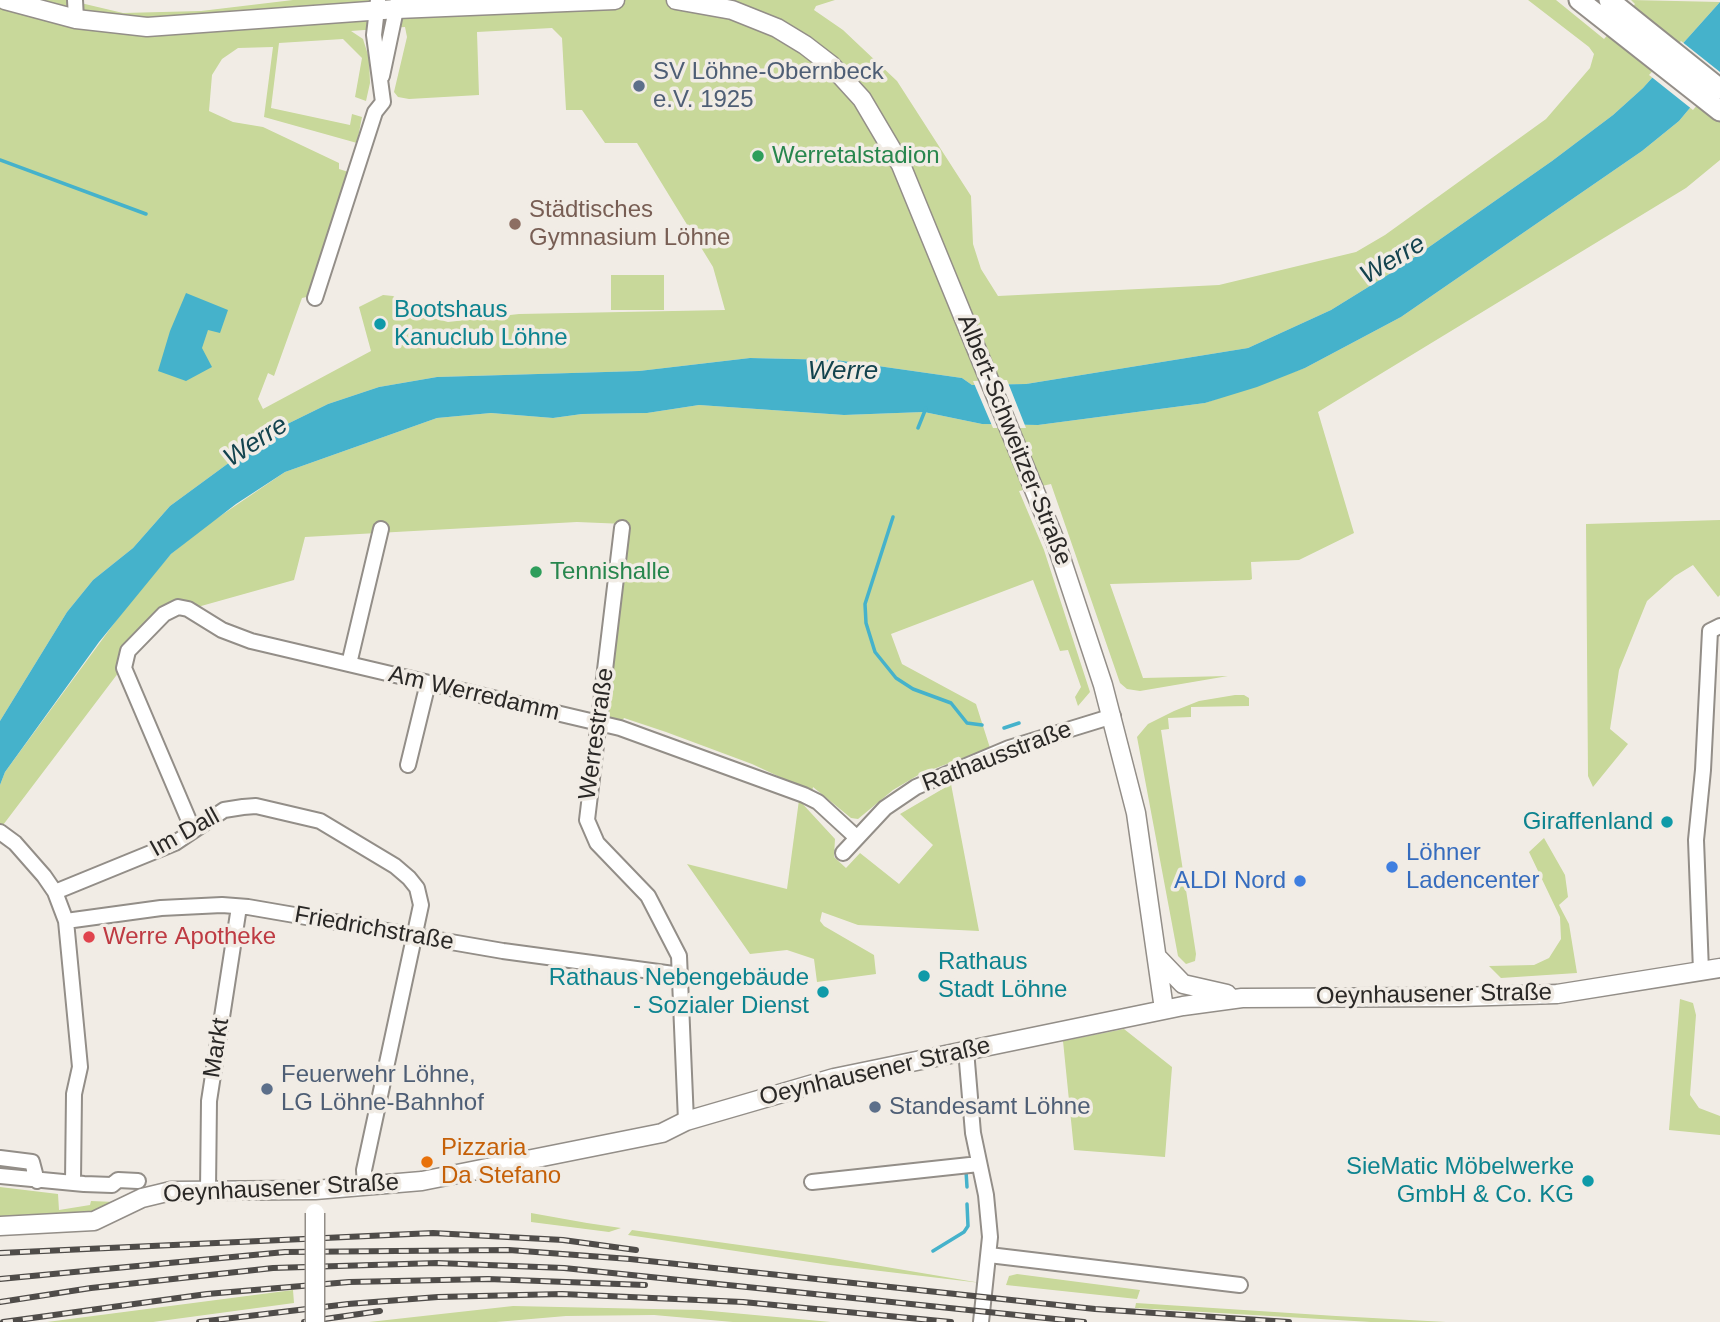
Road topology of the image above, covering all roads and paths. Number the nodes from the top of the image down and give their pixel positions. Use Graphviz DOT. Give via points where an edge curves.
graph roads {
  1 [pos="5,0"];
  2 [pos="75,0"];
  3 [pos="615,0"];
  4 [pos="676,0"];
  5 [pos="1579,0"];
  6 [pos="1609,0"];
  7 [pos="398,4"];
  8 [pos="377,5"];
  9 [pos="76,19"];
  10 [pos="1620,21"];
  11 [pos="1720,89"];
  12 [pos="380,91"];
  13 [pos="1720,111"];
  14 [pos="315,298"];
  15 [pos="622,528"];
  16 [pos="381,529"];
  17 [pos="1720,626"];
  18 [pos="349,664"];
  19 [pos="428,683"];
  20 [pos="1112,716"];
  21 [pos="599,723"];
  22 [pos="408,765"];
  23 [pos="193,830"];
  24 [pos="0,832"];
  25 [pos="856,837"];
  26 [pos="843,853"];
  27 [pos="55,892"];
  28 [pos="239,907"];
  29 [pos="66,921"];
  30 [pos="414,935"];
  31 [pos="1159,959"];
  32 [pos="1720,968"];
  33 [pos="1701,971"];
  34 [pos="681,975"];
  35 [pos="1242,998"];
  36 [pos="1164,1009"];
  37 [pos="966,1050"];
  38 [pos="686,1121"];
  39 [pos="0,1158"];
  40 [pos="979,1164"];
  41 [pos="0,1176"];
  42 [pos="37,1181"];
  43 [pos="73,1181"];
  44 [pos="138,1181"];
  45 [pos="812,1182"];
  46 [pos="365,1187"];
  47 [pos="208,1190"];
  48 [pos="315,1190"];
  49 [pos="0,1226"];
  50 [pos="989,1255"];
  51 [pos="1240,1285"];
  52 [pos="315,1322"];
  53 [pos="981,1322"];
  1 -- 9 [label="main road"];
  2 -- 9 [label="street"];
  3 -- 7 [label="main road"];
  4 -- 20 [label="main road, Albert-Schweitzer-Straße" via="732,10 790,36 831,65 874,115 922,212 1030,478 1076,599"];
  5 -- 10 [label="highway"];
  6 -- 10 [label="highway"];
  7 -- 8 [label="main road"];
  7 -- 12 [label="street"];
  8 -- 9 [label="main road" via="169,27"];
  8 -- 12 [label="street"];
  10 -- 11 [label="highway"];
  10 -- 13 [label="highway"];
  12 -- 14 [label="street" via="383,102 375,112"];
  15 -- 21 [label="street, Werrestraße"];
  16 -- 18 [label="street"];
  17 -- 33 [label="street" via="1710,631 1696,840"];
  18 -- 19 [label="street, Am Werredamm"];
  18 -- 23 [label="street, Am Werredamm" via="251,642 178,607 164,614 128,651 124,668"];
  19 -- 21 [label="street, Am Werredamm"];
  19 -- 22 [label="street"];
  20 -- 25 [label="street, Rathausstraße" via="944,773 885,808"];
  20 -- 31 [label="main road, Albert-Schweitzer-Straße" via="1136,813"];
  21 -- 25 [label="street" via="804,795"];
  21 -- 34 [label="street, Werrestraße" via="587,820 597,843 648,896 675,944"];
  23 -- 27 [label="street, Im Dall" via="175,843"];
  23 -- 30 [label="street, Im Dall" via="224,810 256,806 320,821 409,878 421,905"];
  24 -- 27 [label="street" via="15,843"];
  25 -- 26 [label="street, Rathausstraße"];
  27 -- 29 [label="street"];
  28 -- 29 [label="street, Friedrichstraße" via="161,908"];
  28 -- 30 [label="street, Friedrichstraße"];
  28 -- 47 [label="street, Markt" via="210,1093"];
  29 -- 43 [label="street" via="79,1067 74,1094"];
  30 -- 34 [label="street, Friedrichstraße"];
  30 -- 46 [label="street, Im Dall" via="364,1170"];
  31 -- 35 [label="main road" via="1183,984"];
  31 -- 36 [label="main road, Albert-Schweitzer-Straße"];
  32 -- 33 [label="main road, Oeynhausener Straße"];
  33 -- 35 [label="main road, Oeynhausener Straße" via="1557,993"];
  34 -- 38 [label="street, Werrestraße"];
  35 -- 36 [label="main road, Oeynhausener Straße"];
  36 -- 37 [label="main road, Oeynhausener Straße"];
  37 -- 38 [label="main road, Oeynhausener Straße" via="806,1085"];
  37 -- 40 [label="street"];
  38 -- 46 [label="main road, Oeynhausener Straße" via="662,1133 422,1181"];
  39 -- 42 [label="street" via="32,1163"];
  40 -- 45 [label="street"];
  40 -- 50 [label="street" via="986,1195"];
  41 -- 42 [label="street"];
  42 -- 43 [label="street"];
  43 -- 44 [label="street" via="112,1185 118,1180"];
  46 -- 48 [label="main road, Oeynhausener Straße"];
  47 -- 48 [label="main road, Oeynhausener Straße"];
  47 -- 49 [label="main road, Oeynhausener Straße" via="155,1194 94,1221"];
  48 -- 52 [label="main road, bridge"];
  50 -- 51 [label="street"];
  50 -- 53 [label="street"];
}
